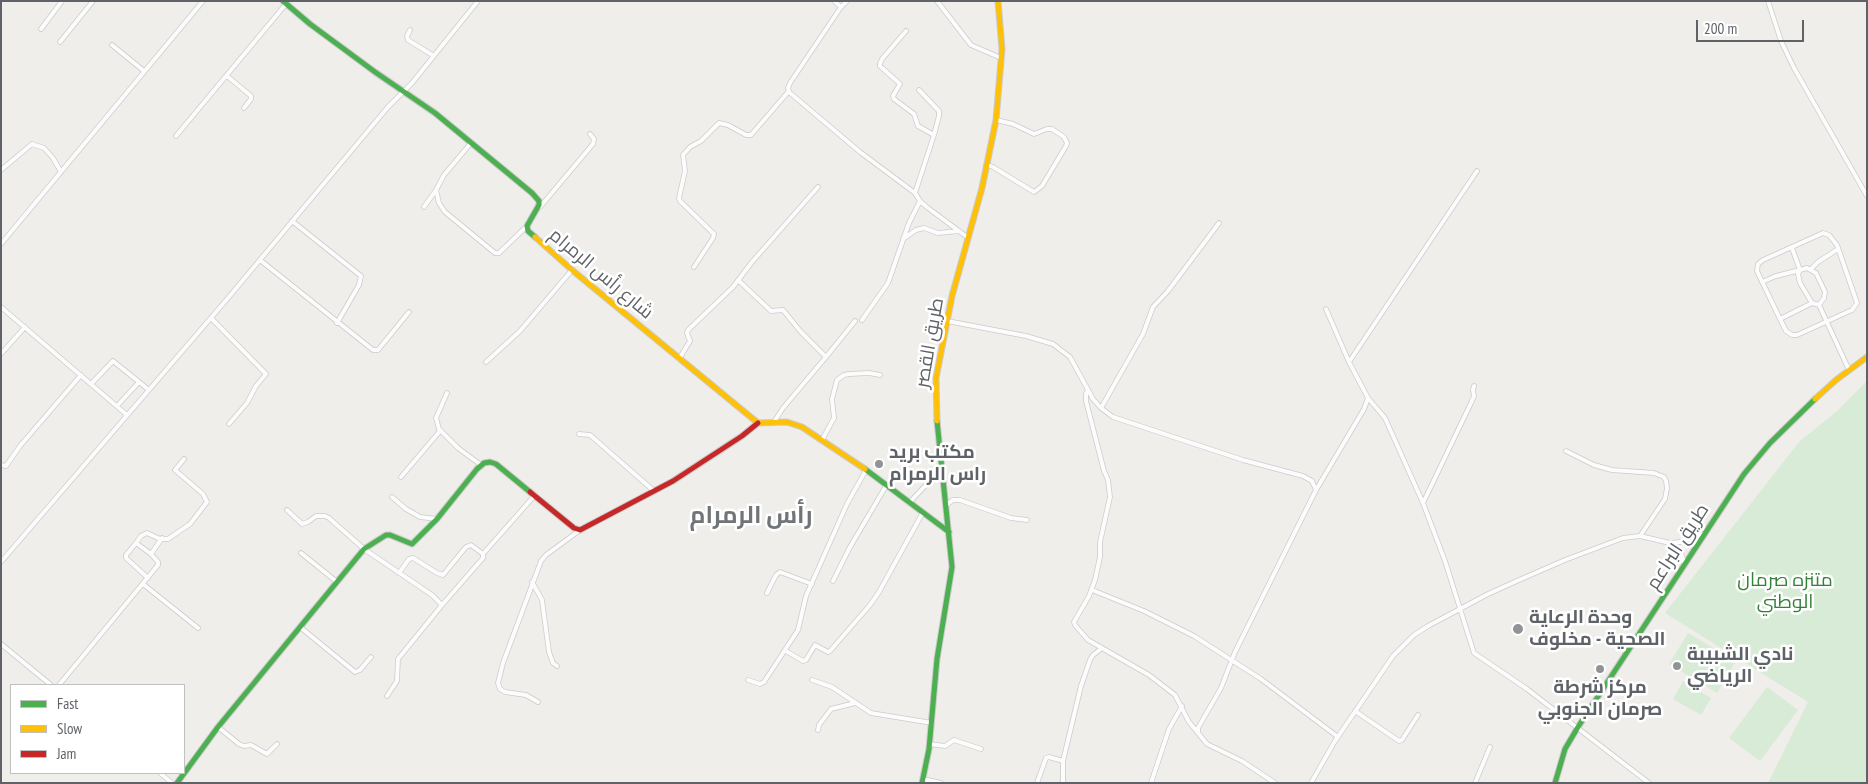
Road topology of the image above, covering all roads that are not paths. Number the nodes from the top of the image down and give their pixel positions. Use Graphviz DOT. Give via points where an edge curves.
graph roads {
  1 [pos="62,1"];
  2 [pos="93,1"];
  3 [pos="202,1"];
  4 [pos="478,1"];
  5 [pos="834,1"];
  6 [pos="847,1"];
  7 [pos="937,1"];
  8 [pos="998,1"];
  9 [pos="1768,1"];
  10 [pos="285,3"];
  11 [pos="841,7"];
  12 [pos="42,29"];
  13 [pos="410,30"];
  14 [pos="906,31"];
  15 [pos="60,42"];
  16 [pos="112,45"];
  17 [pos="434,56"];
  18 [pos="1001,58"];
  19 [pos="144,71"];
  20 [pos="227,76"];
  21 [pos="919,90"];
  22 [pos="404,91"];
  23 [pos="789,91"];
  24 [pos="244,108"];
  25 [pos="996,120"];
  26 [pos="590,134"];
  27 [pos="176,136"];
  28 [pos="934,136"];
  29 [pos="471,143"];
  30 [pos="988,165"];
  31 [pos="1,170"];
  32 [pos="1478,171"];
  33 [pos="61,172"];
  34 [pos="818,187"];
  35 [pos="436,190"];
  36 [pos="915,193"];
  37 [pos="1867,196"];
  38 [pos="920,202"];
  39 [pos="424,207"];
  40 [pos="538,209"];
  41 [pos="292,221"];
  42 [pos="1219,223"];
  43 [pos="527,226"];
  44 [pos="959,231"];
  45 [pos="968,237"];
  46 [pos="903,239"];
  47 [pos="1,244"];
  48 [pos="1792,248"];
  49 [pos="1838,249"];
  50 [pos="260,260"];
  51 [pos="694,267"];
  52 [pos="1811,269"];
  53 [pos="572,270"];
  54 [pos="1800,270"];
  55 [pos="738,280"];
  56 [pos="1762,282"];
  57 [pos="1812,303"];
  58 [pos="1819,305"];
  59 [pos="1,307"];
  60 [pos="1326,309"];
  61 [pos="409,312"];
  62 [pos="211,318"];
  63 [pos="862,320"];
  64 [pos="947,320"];
  65 [pos="1780,320"];
  66 [pos="855,321"];
  67 [pos="1826,322"];
  68 [pos="337,323"];
  69 [pos="24,327"];
  70 [pos="1,354"];
  71 [pos="826,357"];
  72 [pos="1867,357"];
  73 [pos="678,359"];
  74 [pos="486,362"];
  75 [pos="1349,362"];
  76 [pos="1849,370"];
  77 [pos="81,375"];
  78 [pos="880,375"];
  79 [pos="139,382"];
  80 [pos="91,384"];
  81 [pos="1474,386"];
  82 [pos="149,390"];
  83 [pos="1088,390"];
  84 [pos="447,393"];
  85 [pos="1368,398"];
  86 [pos="117,406"];
  87 [pos="1101,408"];
  88 [pos="127,415"];
  89 [pos="774,422"];
  90 [pos="758,423"];
  91 [pos="229,424"];
  92 [pos="440,431"];
  93 [pos="579,434"];
  94 [pos="822,440"];
  95 [pos="1566,451"];
  96 [pos="184,459"];
  97 [pos="1,465"];
  98 [pos="481,465"];
  99 [pos="941,469"];
  100 [pos="866,470"];
  101 [pos="401,477"];
  102 [pos="886,486"];
  103 [pos="1316,490"];
  104 [pos="654,491"];
  105 [pos="535,495"];
  106 [pos="392,497"];
  107 [pos="909,503"];
  108 [pos="1423,503"];
  109 [pos="946,505"];
  110 [pos="287,510"];
  111 [pos="922,514"];
  112 [pos="438,519"];
  113 [pos="1027,520"];
  114 [pos="580,530"];
  115 [pos="949,532"];
  116 [pos="1704,534"];
  117 [pos="1640,536"];
  118 [pos="162,538"];
  119 [pos="1670,542"];
  120 [pos="136,543"];
  121 [pos="364,549"];
  122 [pos="301,553"];
  123 [pos="151,554"];
  124 [pos="483,554"];
  125 [pos="1,562"];
  126 [pos="1685,564"];
  127 [pos="399,573"];
  128 [pos="148,578"];
  129 [pos="833,581"];
  130 [pos="337,582"];
  131 [pos="532,582"];
  132 [pos="143,584"];
  133 [pos="812,584"];
  134 [pos="1092,590"];
  135 [pos="767,593"];
  136 [pos="442,605"];
  137 [pos="1460,609"];
  138 [pos="300,627"];
  139 [pos="198,628"];
  140 [pos="1,644"];
  141 [pos="1102,648"];
  142 [pos="786,651"];
  143 [pos="371,657"];
  144 [pos="1232,662"];
  145 [pos="557,666"];
  146 [pos="748,680"];
  147 [pos="812,680"];
  148 [pos="50,684"];
  149 [pos="60,684"];
  150 [pos="387,696"];
  151 [pos="538,702"];
  152 [pos="855,703"];
  153 [pos="1182,706"];
  154 [pos="1355,711"];
  155 [pos="1418,715"];
  156 [pos="932,723"];
  157 [pos="218,727"];
  158 [pos="1578,727"];
  159 [pos="818,730"];
  160 [pos="1198,733"];
  161 [pos="1338,737"];
  162 [pos="277,744"];
  163 [pos="929,744"];
  164 [pos="1490,747"];
  165 [pos="981,748"];
  166 [pos="1063,761"];
  167 [pos="185,772"];
  168 [pos="161,774"];
  169 [pos="922,781"];
  170 [pos="172,783"];
  171 [pos="940,783"];
  172 [pos="1037,783"];
  173 [pos="1063,783"];
  174 [pos="1151,783"];
  175 [pos="1275,783"];
  176 [pos="1311,783"];
  177 [pos="1475,783"];
  178 [pos="1554,783"];
  179 [pos="1649,783"];
  1 -- 12 [label="street"];
  2 -- 15 [label="street"];
  3 -- 19 [label="street"];
  4 -- 17 [label="street"];
  5 -- 11 [label="street"];
  6 -- 11 [label="street"];
  7 -- 18 [label="street" via="971,45"];
  8 -- 18 [label="street, طريق القصر"];
  9 -- 37 [label="street" via="1794,68"];
  10 -- 20 [label="street"];
  10 -- 22 [label="street, شارع رأس الرمرام"];
  11 -- 23 [label="street" via="790,84"];
  13 -- 17 [label="street" via="408,40"];
  14 -- 28 [label="street" via="882,59 880,66 900,84 894,99 914,114 918,126"];
  16 -- 19 [label="street"];
  17 -- 22 [label="street"];
  18 -- 25 [label="street, طريق القصر"];
  19 -- 33 [label="street"];
  20 -- 24 [label="street" via="251,96"];
  20 -- 27 [label="street"];
  21 -- 28 [label="street" via="939,113"];
  22 -- 29 [label="street, شارع رأس الرمرام"];
  22 -- 41 [label="street"];
  23 -- 36 [label="street" via="860,152"];
  23 -- 51 [label="street" via="751,134 746,135 719,123 683,155 685,171 680,201 714,234"];
  25 -- 30 [label="street, طريق القصر"];
  25 -- 30 [label="street" via="1034,134 1052,129 1064,136 1067,143 1040,189 1034,192"];
  26 -- 40 [label="street" via="593,144"];
  28 -- 36 [label="street"];
  29 -- 35 [label="street"];
  29 -- 40 [label="street, شارع رأس الرمرام" via="532,193 538,201"];
  30 -- 45 [label="street, طريق القصر"];
  31 -- 33 [label="street" via="32,144 44,148"];
  32 -- 75 [label="street"];
  33 -- 47 [label="street"];
  34 -- 55 [label="street"];
  35 -- 39 [label="street"];
  35 -- 43 [label="street" via="445,212 494,253 500,254"];
  36 -- 38 [label="street"];
  38 -- 44 [label="street"];
  38 -- 46 [label="street"];
  40 -- 43 [label="street, شارع رأس الرمرام"];
  41 -- 50 [label="street"];
  41 -- 68 [label="street" via="361,276"];
  42 -- 87 [label="street" via="1153,307 1143,334"];
  43 -- 53 [label="street, شارع رأس الرمرام" via="541,244"];
  44 -- 45 [label="street"];
  44 -- 46 [label="street" via="938,233 924,228"];
  45 -- 64 [label="street, طريق القصر"];
  46 -- 63 [label="street" via="888,284"];
  48 -- 49 [label="street" via="1823,233"];
  48 -- 54 [label="street"];
  48 -- 56 [label="street" via="1758,264"];
  49 -- 52 [label="street"];
  49 -- 67 [label="street" via="1857,304 1852,310"];
  50 -- 62 [label="street"];
  50 -- 68 [label="street"];
  52 -- 54 [label="street"];
  52 -- 58 [label="street" via="1825,292"];
  53 -- 73 [label="street, شارع رأس الرمرام"];
  53 -- 74 [label="street" via="520,331"];
  54 -- 56 [label="street"];
  54 -- 57 [label="street" via="1800,283"];
  55 -- 71 [label="street" via="771,311 783,310"];
  55 -- 73 [label="street" via="688,330 690,341"];
  56 -- 65 [label="street"];
  57 -- 58 [label="street"];
  57 -- 65 [label="street"];
  58 -- 67 [label="street"];
  59 -- 69 [label="street"];
  60 -- 75 [label="street"];
  61 -- 68 [label="street" via="375,351"];
  62 -- 82 [label="street"];
  62 -- 91 [label="street" via="266,374 248,403"];
  64 -- 83 [label="street" via="1053,344 1074,363"];
  64 -- 99 [label="street, طريق القصر" via="935,386"];
  65 -- 67 [label="street" via="1792,336"];
  66 -- 71 [label="street"];
  67 -- 76 [label="street"];
  69 -- 70 [label="street"];
  69 -- 77 [label="street"];
  71 -- 89 [label="street"];
  72 -- 76 [label="street, طريق البراعم"];
  73 -- 90 [label="street, شارع رأس الرمرام"];
  75 -- 85 [label="street"];
  76 -- 116 [label="street, طريق البراعم" via="1819,394 1770,443 1744,474"];
  77 -- 80 [label="street"];
  77 -- 97 [label="street" via="6,466"];
  78 -- 94 [label="street" via="849,374 837,380 832,395 834,418"];
  79 -- 80 [label="street" via="113,361"];
  79 -- 82 [label="street"];
  79 -- 86 [label="street"];
  80 -- 86 [label="street"];
  81 -- 108 [label="street" via="1472,403"];
  82 -- 88 [label="street"];
  83 -- 87 [label="street"];
  83 -- 134 [label="street" via="1086,401 1110,493"];
  84 -- 92 [label="street" via="436,418"];
  85 -- 103 [label="street"];
  85 -- 108 [label="street" via="1385,418"];
  86 -- 88 [label="street"];
  87 -- 103 [label="street" via="1122,420 1303,476 1312,482"];
  88 -- 125 [label="street"];
  89 -- 90 [label="street"];
  89 -- 94 [label="street" via="794,423"];
  90 -- 104 [label="street" via="711,457"];
  92 -- 98 [label="street"];
  92 -- 101 [label="street"];
  93 -- 104 [label="street" via="590,435"];
  94 -- 100 [label="street"];
  95 -- 117 [label="street" via="1594,466 1664,477 1667,488 1665,500"];
  96 -- 118 [label="street" via="175,470 203,494 207,502 190,524 168,539"];
  98 -- 105 [label="street" via="496,464"];
  98 -- 112 [label="street"];
  99 -- 107 [label="street"];
  99 -- 109 [label="street, طريق القصر"];
  100 -- 102 [label="street"];
  100 -- 133 [label="street" via="847,504"];
  102 -- 107 [label="street"];
  102 -- 129 [label="street"];
  103 -- 144 [label="street"];
  104 -- 114 [label="street"];
  105 -- 114 [label="street"];
  105 -- 124 [label="street"];
  106 -- 112 [label="street" via="420,516"];
  107 -- 111 [label="street"];
  108 -- 137 [label="street"];
  109 -- 113 [label="street" via="960,500 1011,518"];
  109 -- 115 [label="street, طريق القصر"];
  110 -- 121 [label="street" via="302,524 316,516 329,518"];
  111 -- 115 [label="street"];
  111 -- 142 [label="street" via="879,592 830,651 815,645 803,661"];
  112 -- 121 [label="street" via="412,544 390,534"];
  114 -- 131 [label="street" via="543,558"];
  115 -- 156 [label="street, طريق القصر" via="951,580 939,639"];
  116 -- 119 [label="street"];
  116 -- 126 [label="street, طريق البراعم"];
  117 -- 119 [label="street"];
  117 -- 137 [label="street" via="1623,538 1565,560"];
  118 -- 120 [label="street" via="147,533"];
  118 -- 123 [label="street"];
  119 -- 126 [label="street" via="1680,551"];
  120 -- 123 [label="street"];
  120 -- 128 [label="street" via="126,558"];
  121 -- 127 [label="street"];
  121 -- 130 [label="street"];
  122 -- 130 [label="street"];
  123 -- 128 [label="street" via="158,566"];
  124 -- 127 [label="street" via="468,545 443,575 413,558"];
  124 -- 136 [label="street" via="481,561"];
  126 -- 158 [label="street, طريق البراعم"];
  127 -- 136 [label="street"];
  128 -- 132 [label="street"];
  130 -- 138 [label="street"];
  131 -- 145 [label="street" via="542,600 549,652"];
  131 -- 151 [label="street" via="498,686 505,692 526,695"];
  132 -- 139 [label="street"];
  132 -- 149 [label="street"];
  133 -- 135 [label="street" via="780,572"];
  133 -- 142 [label="street" via="798,630"];
  134 -- 141 [label="street" via="1074,625 1088,640"];
  134 -- 144 [label="street" via="1144,610 1194,636"];
  136 -- 150 [label="street" via="398,659 397,681"];
  137 -- 154 [label="street" via="1428,626 1401,647"];
  137 -- 158 [label="street" via="1474,652"];
  138 -- 143 [label="street" via="355,672"];
  138 -- 157 [label="street"];
  140 -- 148 [label="street"];
  141 -- 153 [label="street" via="1156,680 1175,695"];
  141 -- 166 [label="street" via="1090,660 1081,686"];
  142 -- 146 [label="street" via="764,682"];
  144 -- 160 [label="street"];
  144 -- 161 [label="street" via="1261,679"];
  147 -- 152 [label="street" via="832,687"];
  152 -- 156 [label="street" via="871,713"];
  152 -- 159 [label="street" via="831,708"];
  153 -- 160 [label="street"];
  153 -- 174 [label="street" via="1169,729"];
  154 -- 155 [label="street" via="1399,741"];
  154 -- 161 [label="street"];
  156 -- 163 [label="street, طريق القصر"];
  157 -- 162 [label="street" via="239,744 251,745 267,754"];
  157 -- 167 [label="street"];
  158 -- 178 [label="street, طريق البراعم" via="1565,749"];
  158 -- 179 [label="street"];
  160 -- 175 [label="street" via="1207,744 1242,761"];
  161 -- 176 [label="street"];
  163 -- 165 [label="street" via="945,746 954,740"];
  163 -- 169 [label="street, طريق القصر"];
  164 -- 177 [label="street"];
  166 -- 172 [label="street" via="1046,758"];
  166 -- 173 [label="street"];
  168 -- 170 [label="street"];
  169 -- 171 [label="street"];
}
